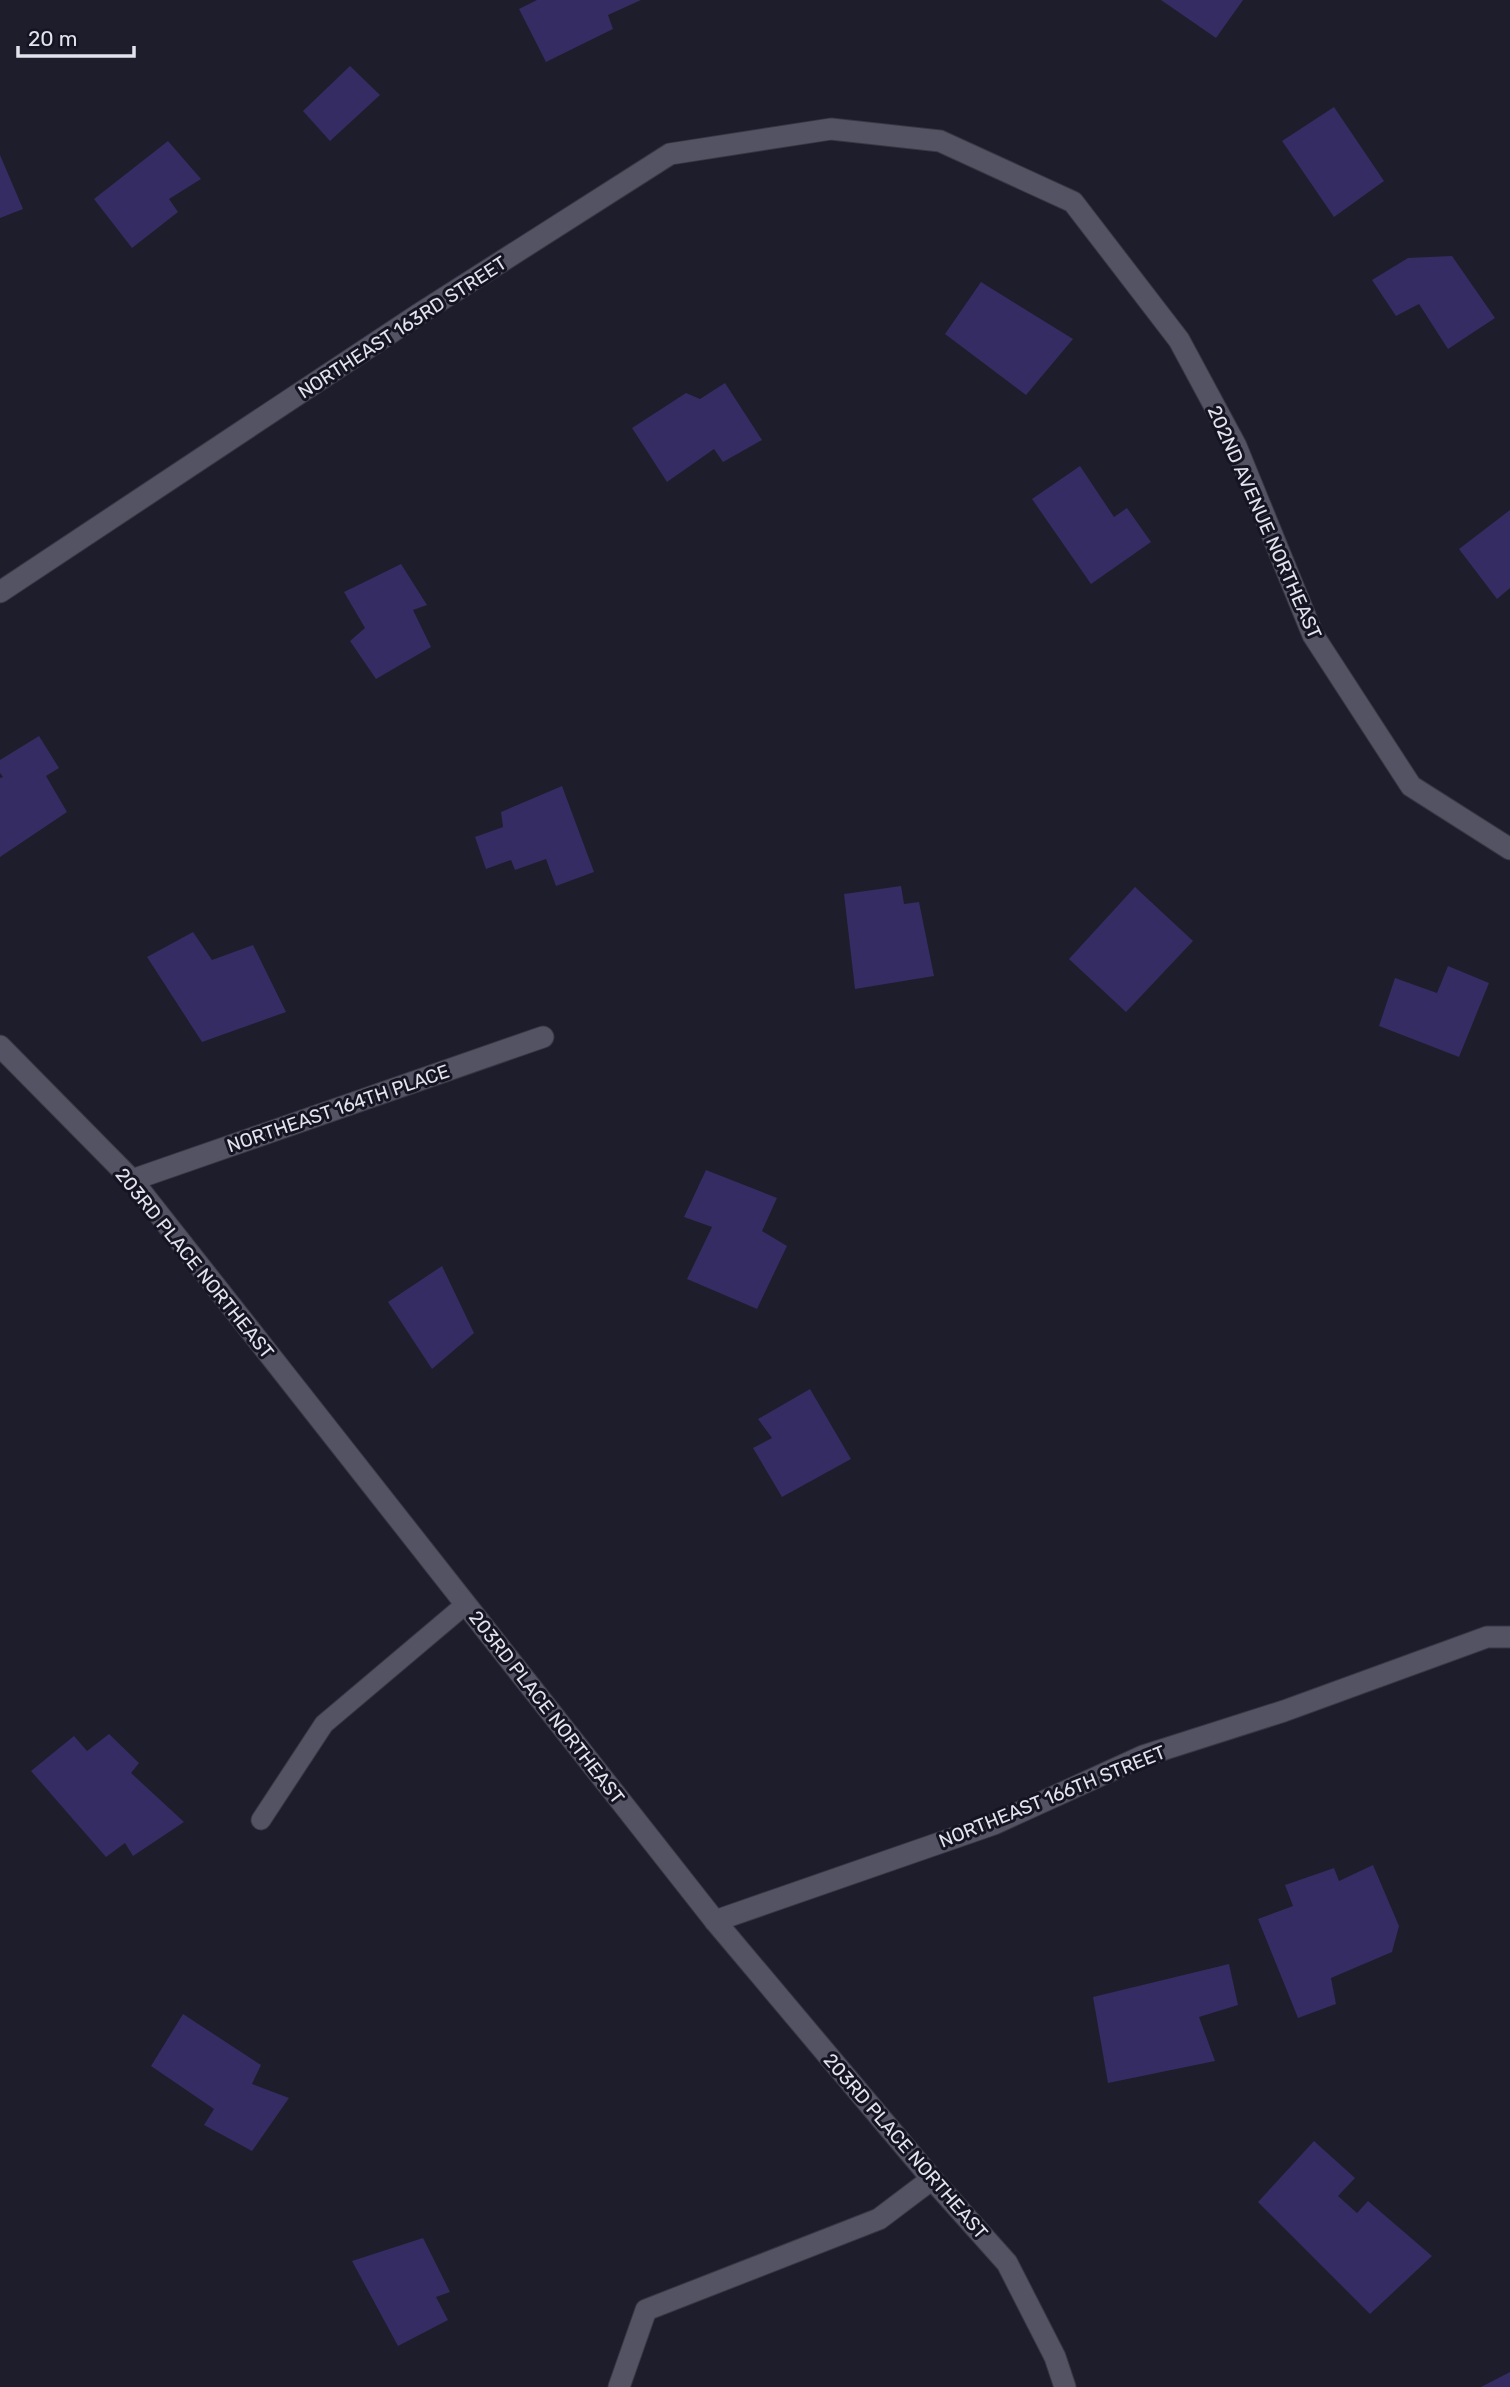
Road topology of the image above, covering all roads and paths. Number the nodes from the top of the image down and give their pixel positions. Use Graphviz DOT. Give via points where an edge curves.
graph roads {
  1 [pos="831,129"];
  2 [pos="0,592"];
  3 [pos="1510,849"];
  4 [pos="544,1037"];
  5 [pos="0,1046"];
  6 [pos="132,1180"];
  7 [pos="466,1604"];
  8 [pos="1510,1637"];
  9 [pos="261,1820"];
  10 [pos="715,1921"];
  11 [pos="932,2179"];
  12 [pos="619,2387"];
  13 [pos="1065,2387"];
  1 -- 2 [label="street, NORTHEAST 163RD STREET" via="670,154"];
  1 -- 3 [label="street, 202ND AVENUE NORTHEAST" via="940,141 1073,202 1178,340 1236,446 1313,635 1411,786"];
  4 -- 6 [label="street, NORTHEAST 164TH PLACE"];
  5 -- 6 [label="street, 203RD PLACE NORTHEAST"];
  6 -- 7 [label="street, 203RD PLACE NORTHEAST"];
  7 -- 9 [label="lane" via="324,1724"];
  7 -- 10 [label="street, 203RD PLACE NORTHEAST"];
  8 -- 10 [label="street, NORTHEAST 166TH STREET" via="1487,1637 1284,1711 1143,1756 994,1824"];
  10 -- 11 [label="street, 203RD PLACE NORTHEAST"];
  11 -- 12 [label="street" via="879,2219 646,2310"];
  11 -- 13 [label="street, 203RD PLACE NORTHEAST" via="1007,2263 1055,2357"];
}
